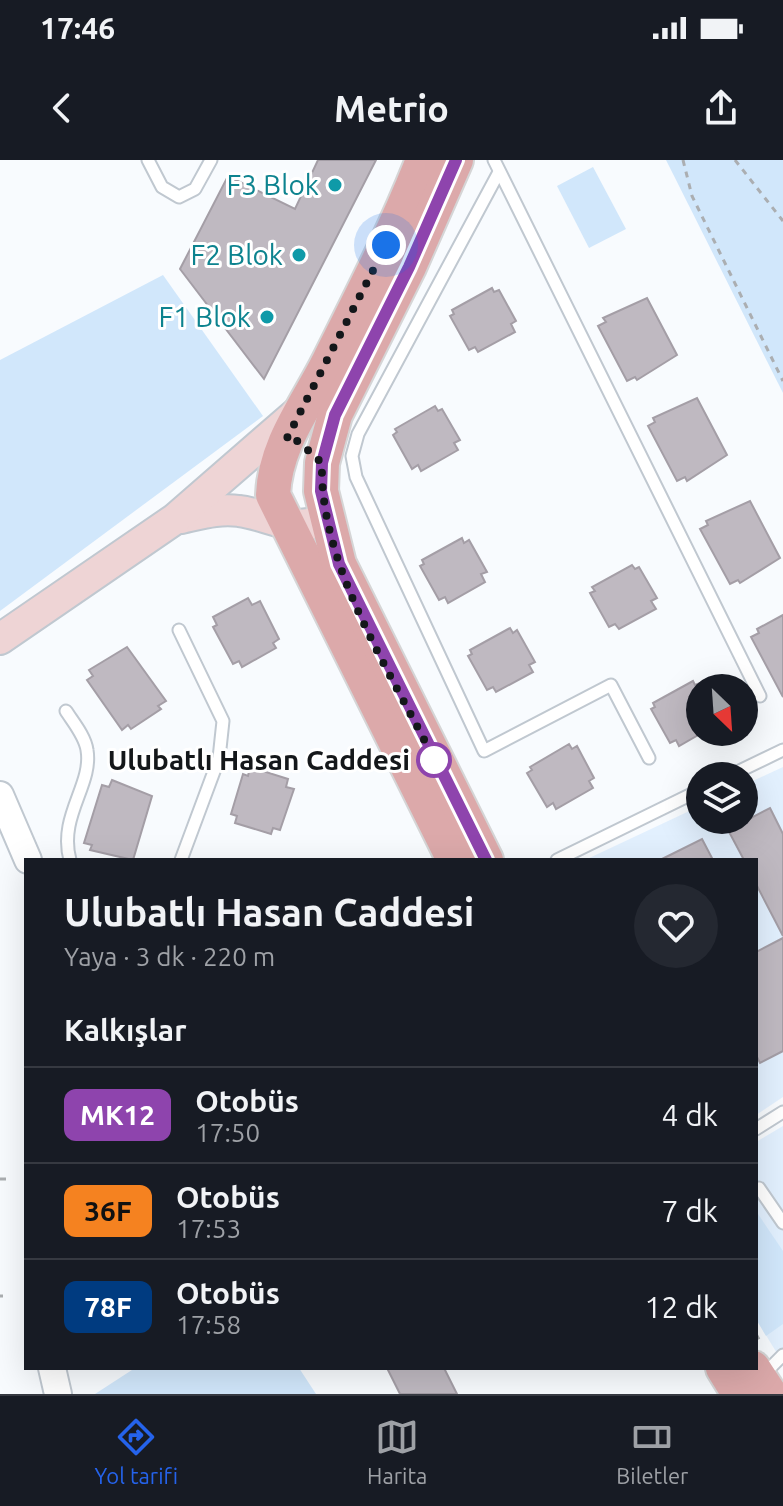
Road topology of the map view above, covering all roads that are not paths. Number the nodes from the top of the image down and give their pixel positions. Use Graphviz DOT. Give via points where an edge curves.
graph roads {
  1 [pos="148,160"];
  2 [pos="211,160"];
  3 [pos="423,160"];
  4 [pos="456,160"];
  5 [pos="494,160"];
  6 [pos="499,172"];
  7 [pos="306,404"];
  8 [pos="286,440"];
  9 [pos="249,458"];
  10 [pos="322,463"];
  11 [pos="326,517"];
  12 [pos="175,519"];
  13 [pos="285,525"];
  14 [pos="179,630"];
  15 [pos="0,639"];
  16 [pos="760,696"];
  17 [pos="66,711"];
  18 [pos="783,750"];
  19 [pos="649,758"];
  20 [pos="758,762"];
  21 [pos="0,795"];
  22 [pos="686,797"];
  23 [pos="27,858"];
  24 [pos="70,858"];
  25 [pos="182,858"];
  26 [pos="453,858"];
  27 [pos="485,858"];
  28 [pos="561,858"];
  29 [pos="783,1112"];
  30 [pos="758,1128"];
  31 [pos="759,1188"];
  32 [pos="783,1223"];
  33 [pos="52,1370"];
  34 [pos="731,1370"];
  35 [pos="761,1378"];
  36 [pos="58,1394"];
  1 -- 2 [label="lane" via="162,187 179,197 195,189"];
  3 -- 7 [label="main road"];
  4 -- 10 [label="main road" via="335,415"];
  5 -- 6 [label="lane"];
  6 -- 16 [label="lane"];
  6 -- 19 [label="lane" via="358,434 352,456 356,477 484,751 611,685"];
  7 -- 8 [label="main road"];
  7 -- 9 [label="main road"];
  8 -- 9 [label="main road"];
  8 -- 10 [label="main road" via="298,441"];
  8 -- 13 [label="main road" via="274,468 273,495"];
  9 -- 12 [label="main road"];
  10 -- 11 [label="main road"];
  11 -- 13 [label="main road"];
  11 -- 27 [label="main road" via="358,605"];
  12 -- 13 [label="main road" via="239,511"];
  12 -- 15 [label="main road"];
  13 -- 26 [label="main road"];
  14 -- 25 [label="lane" via="223,721 219,758"];
  17 -- 24 [label="lane" via="87,750 67,831"];
  18 -- 20 [label="lane"];
  21 -- 23 [label="street"];
  22 -- 28 [label="lane"];
  29 -- 30 [label="lane"];
  31 -- 32 [label="lane"];
  33 -- 36 [label="street"];
  34 -- 35 [label="main road"];
}
